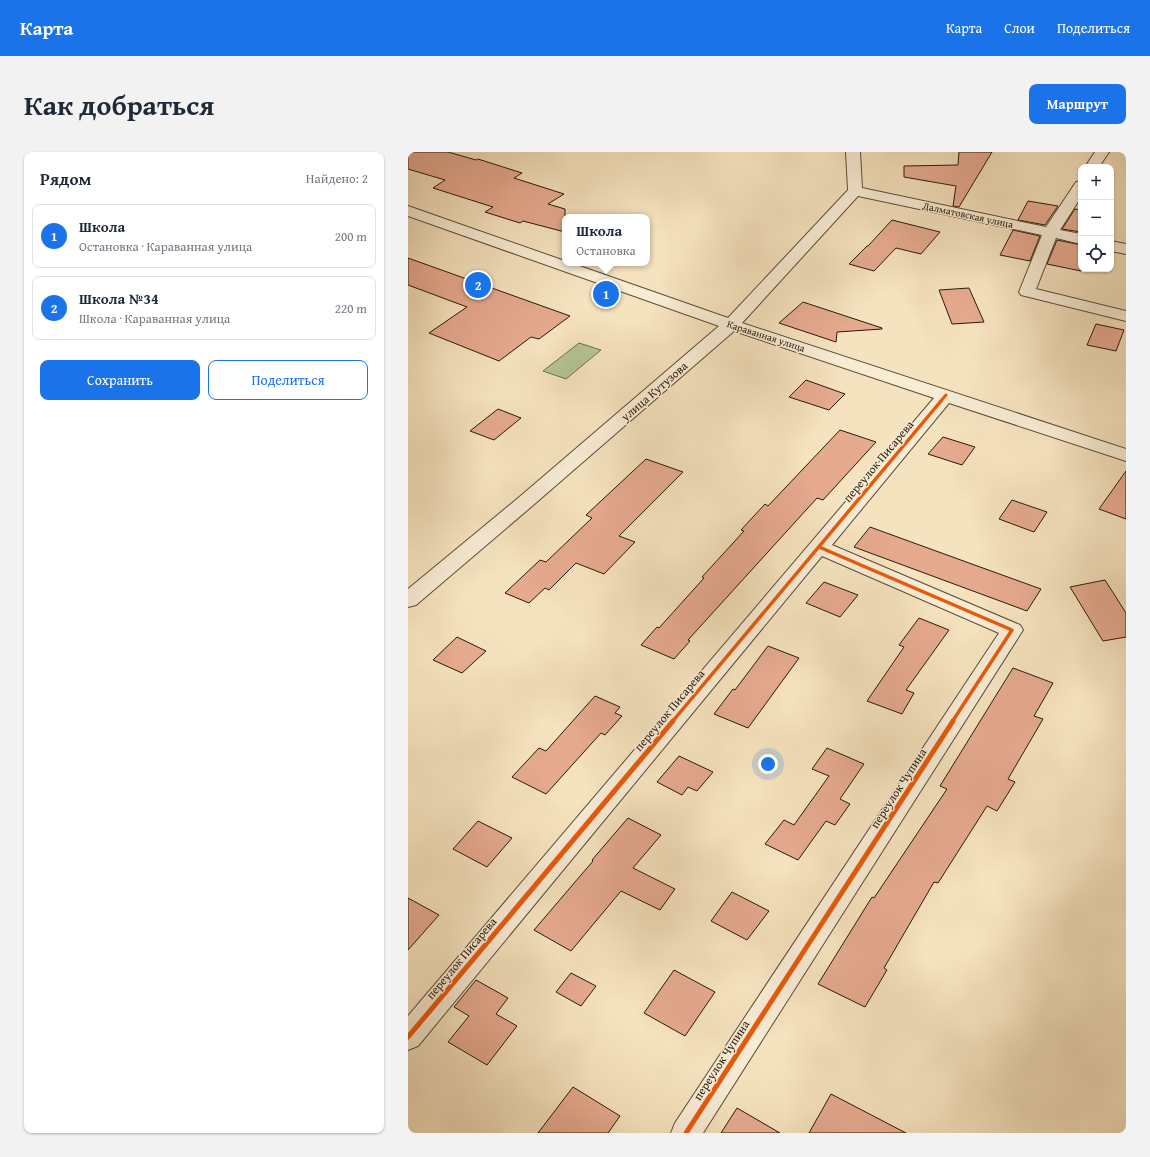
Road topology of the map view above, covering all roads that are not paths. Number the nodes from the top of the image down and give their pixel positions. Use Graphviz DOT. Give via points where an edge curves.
graph roads {
  1 [pos="852,152"];
  2 [pos="1102,152"];
  3 [pos="1094,164"];
  4 [pos="1078,190"];
  5 [pos="855,192"];
  6 [pos="408,211"];
  7 [pos="1051,232"];
  8 [pos="1078,238"];
  9 [pos="1114,247"];
  10 [pos="1126,249"];
  11 [pos="562,265"];
  12 [pos="564,266"];
  13 [pos="1126,316"];
  14 [pos="731,325"];
  15 [pos="946,395"];
  16 [pos="1126,455"];
  17 [pos="819,547"];
  18 [pos="408,600"];
  19 [pos="408,1036"];
  20 [pos="686,1133"];
  1 -- 5 [label="street"];
  2 -- 3 [label="street"];
  4 -- 7 [label="street"];
  5 -- 7 [label="street, Далматовская улица"];
  5 -- 14 [label="street, улица Кутузова"];
  6 -- 11 [label="street, Караванная улица"];
  7 -- 8 [label="street, Далматовская улица"];
  7 -- 13 [label="street" via="1027,292"];
  9 -- 10 [label="street"];
  12 -- 14 [label="street, Караванная улица"];
  14 -- 15 [label="street, Караванная улица"];
  14 -- 18 [label="street, улица Кутузова"];
  15 -- 16 [label="street, Караванная улица"];
  15 -- 17 [label="street, переулок Писарева"];
  17 -- 19 [label="street, переулок Писарева"];
  17 -- 20 [label="street, переулок Чупина" via="1012,630"];
}
